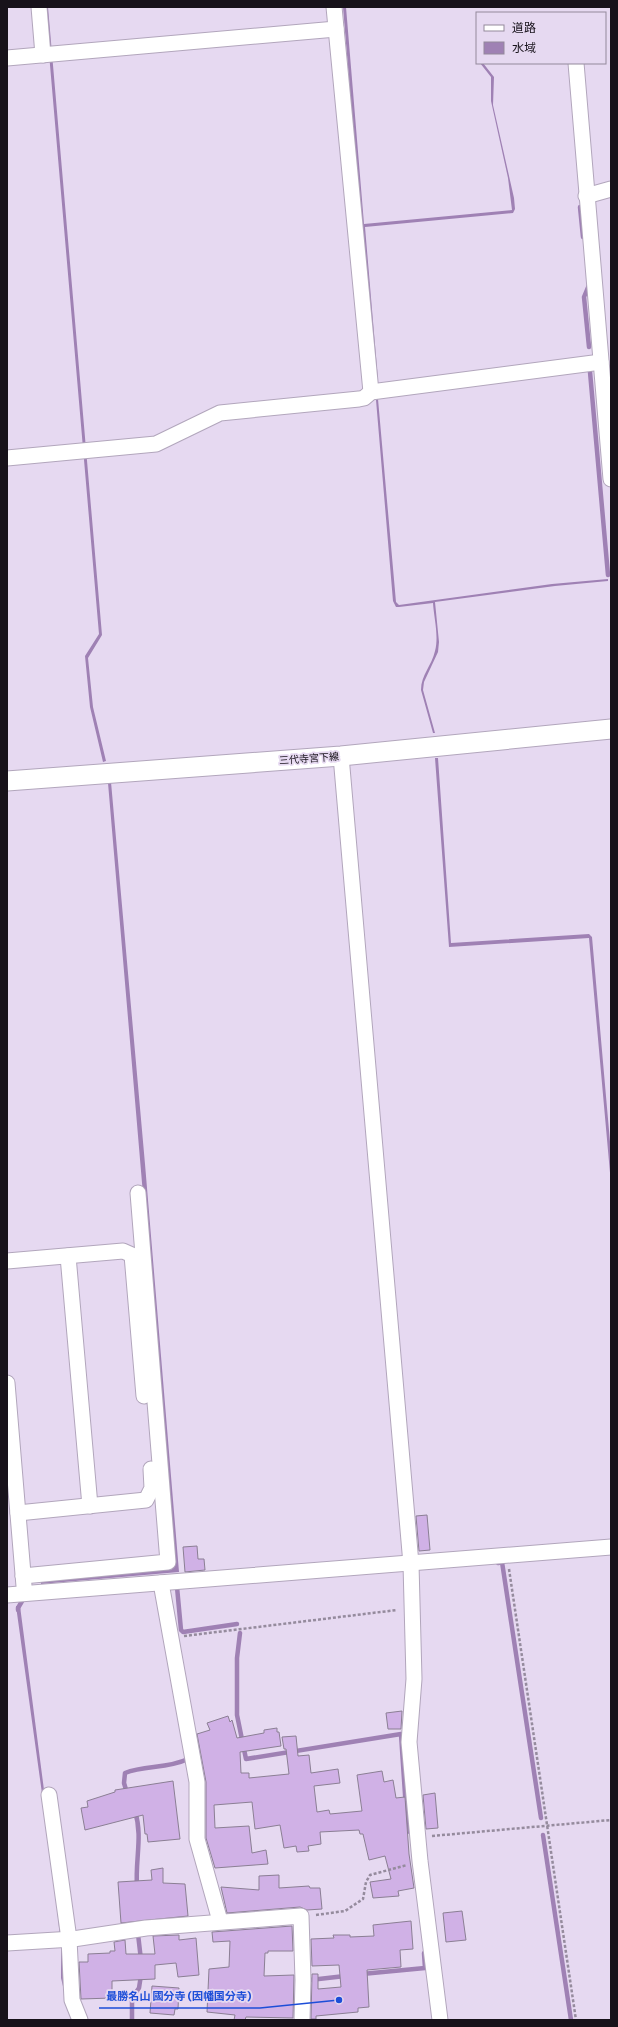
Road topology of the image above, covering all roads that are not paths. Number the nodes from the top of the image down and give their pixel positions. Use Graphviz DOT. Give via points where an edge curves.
graph roads {
  1 [pos="39,7"];
  2 [pos="334,7"];
  3 [pos="336,30"];
  4 [pos="43,55"];
  5 [pos="7,58"];
  6 [pos="576,64"];
  7 [pos="611,189"];
  8 [pos="586,196"];
  9 [pos="601,362"];
  10 [pos="370,392"];
  11 [pos="7,458"];
  12 [pos="611,479"];
  13 [pos="611,729"];
  14 [pos="341,756"];
  15 [pos="7,781"];
  16 [pos="138,1193"];
  17 [pos="68,1256"];
  18 [pos="7,1261"];
  19 [pos="7,1383"];
  20 [pos="90,1506"];
  21 [pos="18,1513"];
  22 [pos="611,1547"];
  23 [pos="410,1564"];
  24 [pos="23,1576"];
  25 [pos="160,1583"];
  26 [pos="25,1593"];
  27 [pos="7,1595"];
  28 [pos="49,1795"];
  29 [pos="220,1921"];
  30 [pos="69,1939"];
  31 [pos="7,1943"];
  32 [pos="80,2020"];
  33 [pos="302,2020"];
  34 [pos="440,2020"];
  1 -- 4 [label="street"];
  2 -- 3 [label="street"];
  3 -- 4 [label="street"];
  3 -- 10 [label="street"];
  4 -- 5 [label="street"];
  6 -- 8 [label="street"];
  7 -- 8 [label="street"];
  8 -- 9 [label="street"];
  9 -- 10 [label="street"];
  9 -- 12 [label="street"];
  10 -- 11 [label="street" via="359,399 220,413 156,444"];
  13 -- 14 [label="main road, 三代寺宮下線"];
  14 -- 15 [label="main road, 三代寺宮下線"];
  14 -- 23 [label="street"];
  16 -- 24 [label="street" via="168,1562"];
  17 -- 18 [label="street"];
  17 -- 20 [label="street"];
  17 -- 20 [label="street" via="123,1251 132,1255 152,1488 146,1500"];
  19 -- 21 [label="street"];
  20 -- 21 [label="street"];
  21 -- 24 [label="street"];
  22 -- 23 [label="street"];
  23 -- 25 [label="street"];
  23 -- 34 [label="street" via="414,1679 409,1742 420,1861"];
  24 -- 26 [label="street"];
  25 -- 26 [label="street"];
  25 -- 29 [label="street" via="197,1782 197,1839"];
  26 -- 27 [label="street"];
  28 -- 30 [label="street"];
  29 -- 30 [label="street"];
  29 -- 33 [label="street" via="301,1916"];
  30 -- 31 [label="street"];
  30 -- 32 [label="street" via="72,2000"];
}
